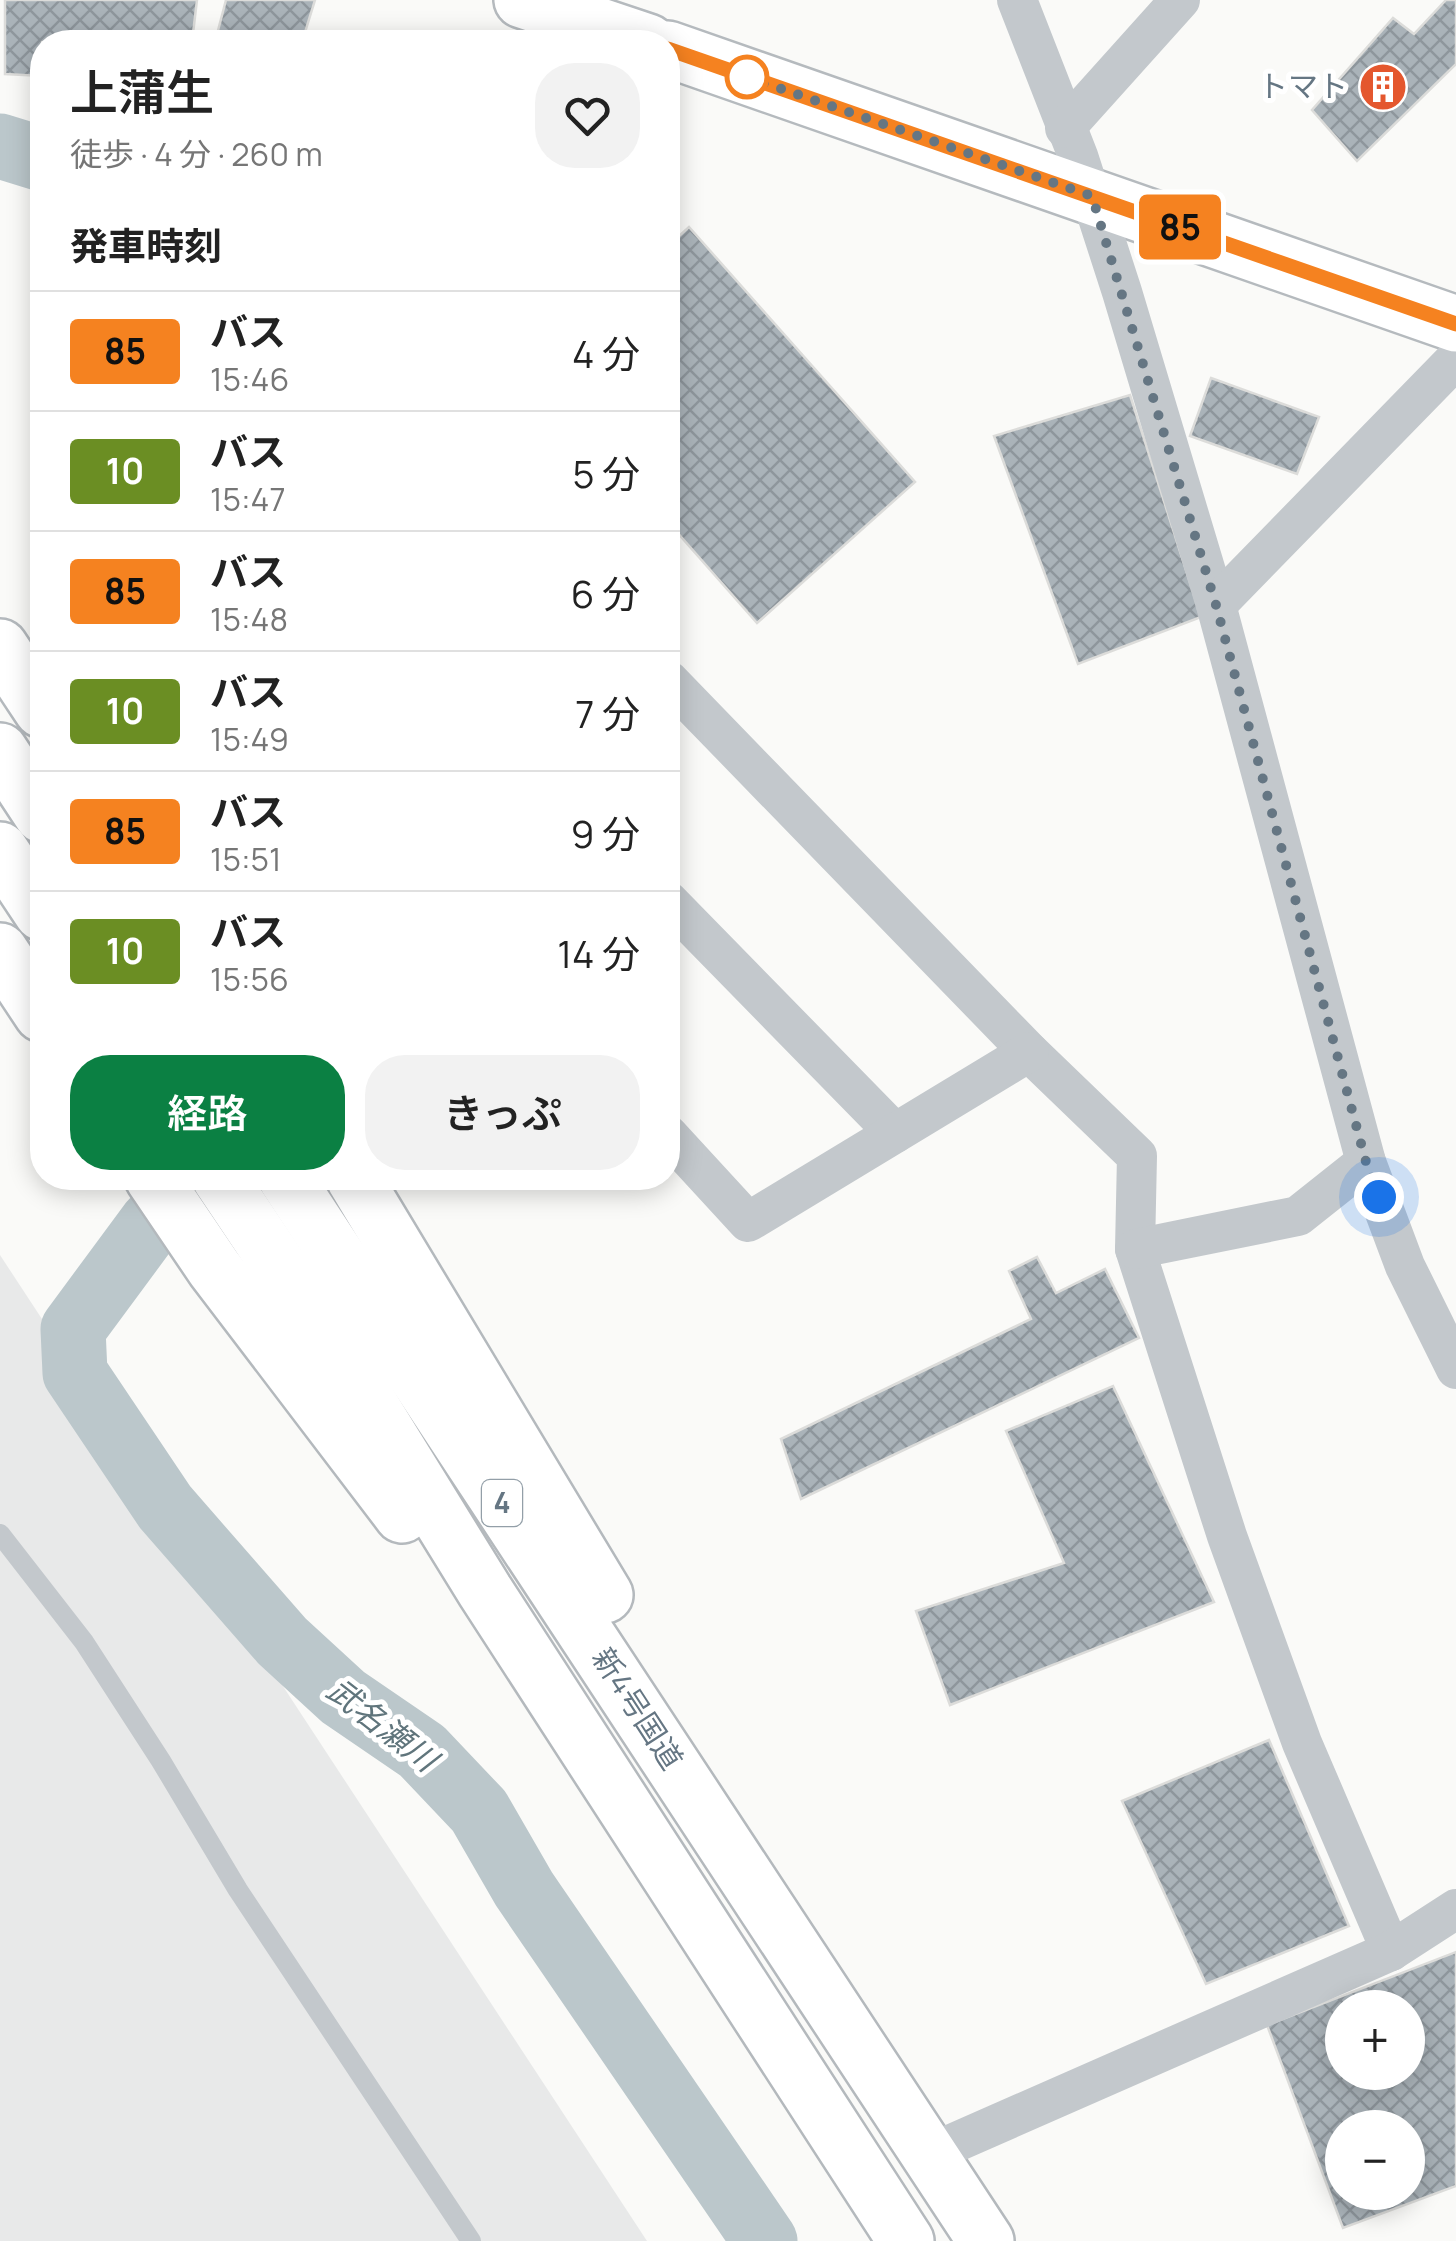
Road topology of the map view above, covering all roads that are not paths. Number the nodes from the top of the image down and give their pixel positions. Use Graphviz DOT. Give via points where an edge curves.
graph roads {
  1 [pos="1017,0"];
  2 [pos="1180,0"];
  3 [pos="562,15"];
  4 [pos="610,30"];
  5 [pos="680,53"];
  6 [pos="1065,128"];
  7 [pos="1092,196"];
  8 [pos="1452,361"];
  9 [pos="1216,605"];
  10 [pos="0,647"];
  11 [pos="30,692"];
  12 [pos="680,692"];
  13 [pos="0,752"];
  14 [pos="30,797"];
  15 [pos="0,850"];
  16 [pos="30,895"];
  17 [pos="680,913"];
  18 [pos="0,951"];
  19 [pos="30,996"];
  20 [pos="1029,1052"];
  21 [pos="895,1133"];
  22 [pos="680,1148"];
  23 [pos="1366,1162"];
  24 [pos="160,1190"];
  25 [pos="228,1190"];
  26 [pos="294,1190"];
  27 [pos="361,1190"];
  28 [pos="1135,1249"];
  29 [pos="1456,1369"];
  30 [pos="0,1534"];
  31 [pos="485,1591"];
  32 [pos="716,1829"];
  33 [pos="1456,1909"];
  34 [pos="1391,1950"];
  35 [pos="929,2154"];
  36 [pos="472,2241"];
  37 [pos="906,2241"];
  38 [pos="986,2241"];
  1 -- 6 [label="street"];
  2 -- 6 [label="street"];
  3 -- 4 [label="main road"];
  5 -- 7 [label="main road"];
  6 -- 7 [label="street"];
  7 -- 8 [label="main road"];
  7 -- 9 [label="street"];
  8 -- 9 [label="street"];
  9 -- 23 [label="street"];
  10 -- 11 [label="main road"];
  12 -- 20 [label="street"];
  13 -- 14 [label="main road"];
  15 -- 16 [label="main road"];
  17 -- 21 [label="street"];
  18 -- 19 [label="main road"];
  20 -- 21 [label="street"];
  20 -- 28 [label="street" via="1137,1156"];
  21 -- 22 [label="street" via="748,1222"];
  23 -- 28 [label="street" via="1298,1216"];
  23 -- 29 [label="street" via="1405,1266"];
  24 -- 31 [label="main road" via="402,1516"];
  25 -- 31 [label="main road, 4"];
  26 -- 32 [label="main road, 新4号国道 / 4"];
  27 -- 32 [label="main road" via="626,1630"];
  28 -- 34 [label="street" via="1302,1743"];
  30 -- 36 [label="lane" via="84,1642 291,1973"];
  31 -- 37 [label="main road, 4"];
  32 -- 35 [label="main road, 新4号国道 / 4"];
  33 -- 34 [label="street"];
  34 -- 35 [label="street"];
  35 -- 38 [label="main road, 新4号国道 / 4"];
}
